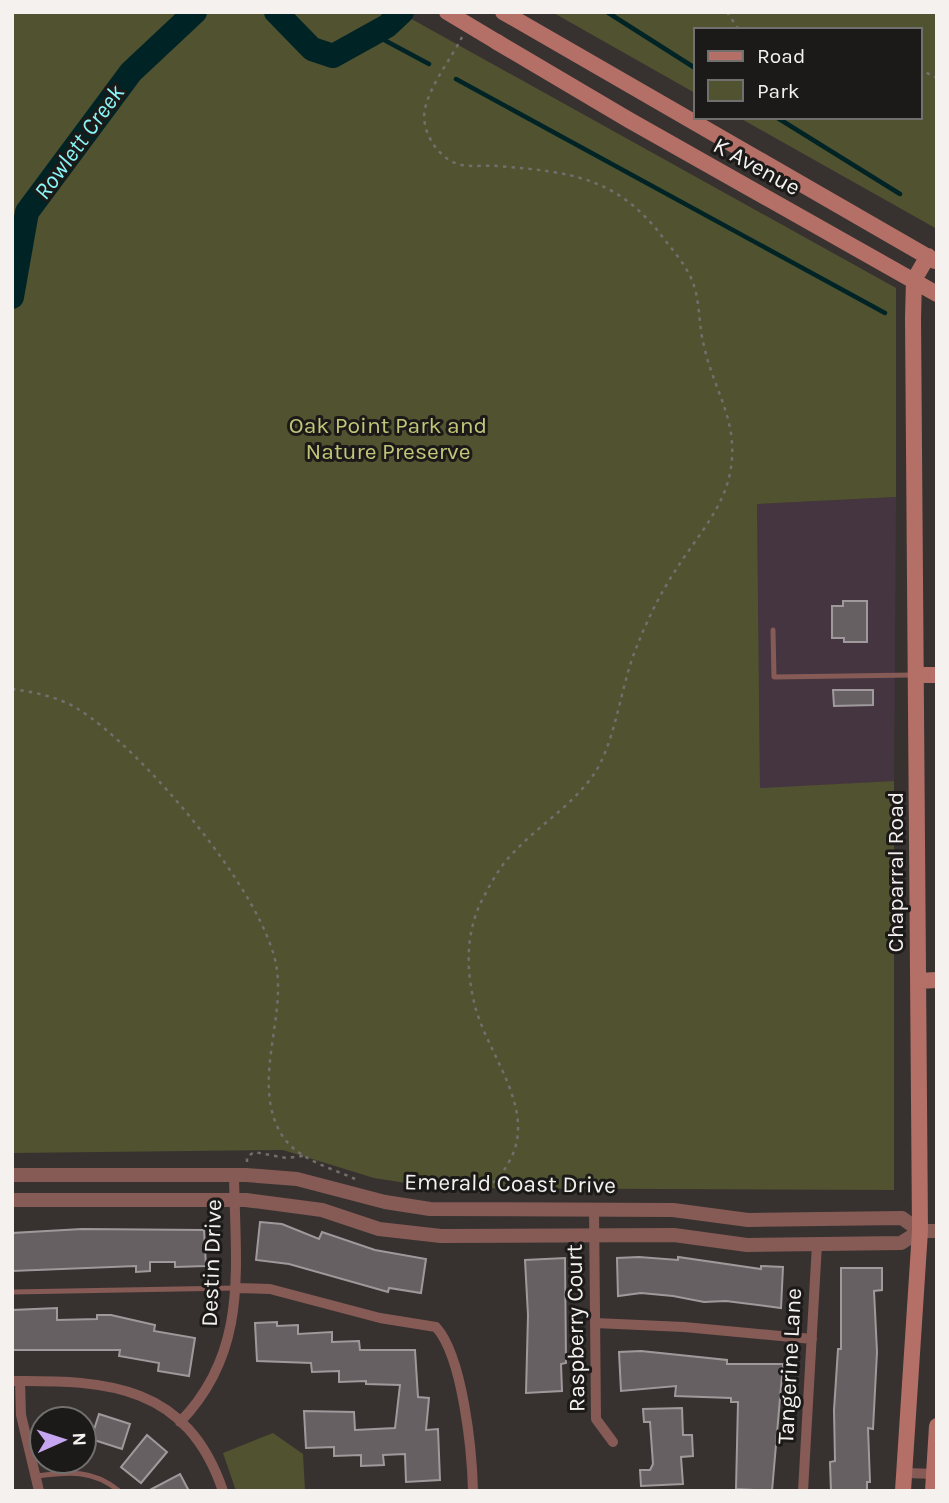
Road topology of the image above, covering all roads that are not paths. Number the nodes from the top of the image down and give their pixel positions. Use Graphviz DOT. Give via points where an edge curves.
graph roads {
  1 [pos="447,12"];
  2 [pos="507,15"];
  3 [pos="932,259"];
  4 [pos="914,280"];
  5 [pos="937,294"];
  6 [pos="773,630"];
  7 [pos="916,675"];
  8 [pos="937,675"];
  9 [pos="937,980"];
  10 [pos="918,981"];
  11 [pos="233,1174"];
  12 [pos="12,1175"];
  13 [pos="234,1199"];
  14 [pos="12,1200"];
  15 [pos="594,1208"];
  16 [pos="928,1231"];
  17 [pos="594,1237"];
  18 [pos="817,1244"];
  19 [pos="235,1287"];
  20 [pos="12,1292"];
  21 [pos="595,1323"];
  22 [pos="812,1339"];
  23 [pos="16,1381"];
  24 [pos="180,1422"];
  25 [pos="937,1426"];
  26 [pos="613,1442"];
  27 [pos="904,1473"];
  28 [pos="33,1476"];
  29 [pos="935,1480"];
  30 [pos="39,1491"];
  31 [pos="119,1491"];
  32 [pos="223,1491"];
  33 [pos="473,1491"];
  34 [pos="803,1491"];
  35 [pos="903,1491"];
  1 -- 4 [label="main road, K Avenue, bridge"];
  2 -- 3 [label="main road, K Avenue"];
  3 -- 4 [label="main road"];
  4 -- 5 [label="main road, K Avenue"];
  4 -- 7 [label="main road, Chaparral Road"];
  6 -- 7 [label="lane" via="774,677"];
  7 -- 8 [label="main road"];
  7 -- 10 [label="main road, Chaparral Road"];
  9 -- 10 [label="main road"];
  10 -- 16 [label="main road, Chaparral Road"];
  11 -- 12 [label="street, Emerald Coast Drive"];
  11 -- 13 [label="street, Destin Drive"];
  11 -- 15 [label="street, Emerald Coast Drive" via="297,1179 408,1207"];
  13 -- 14 [label="street"];
  13 -- 17 [label="street" via="322,1210 403,1233"];
  13 -- 19 [label="street, Destin Drive"];
  15 -- 16 [label="street, Emerald Coast Drive" via="673,1209 748,1220 902,1218"];
  15 -- 17 [label="street, Raspberry Court"];
  16 -- 18 [label="street" via="901,1243"];
  16 -- 27 [label="main road, Chaparral Road"];
  17 -- 18 [label="street" via="674,1236 747,1245"];
  17 -- 21 [label="street, Raspberry Court"];
  18 -- 22 [label="street, Tangerine Lane"];
  19 -- 20 [label="lane"];
  19 -- 24 [label="street, Destin Drive" via="233,1322 222,1363"];
  19 -- 33 [label="street" via="271,1289 380,1318 436,1327 448,1350 464,1406"];
  21 -- 22 [label="street" via="684,1326"];
  21 -- 26 [label="street, Raspberry Court" via="596,1419"];
  22 -- 34 [label="street, Tangerine Lane"];
  23 -- 24 [label="street" via="109,1385 150,1400"];
  23 -- 28 [label="street"];
  24 -- 32 [label="street" via="208,1458"];
  25 -- 29 [label="main road"];
  27 -- 29 [label="street"];
  27 -- 35 [label="main road, Chaparral Road"];
  28 -- 30 [label="street"];
  28 -- 31 [label="lane" via="86,1473"];
}
